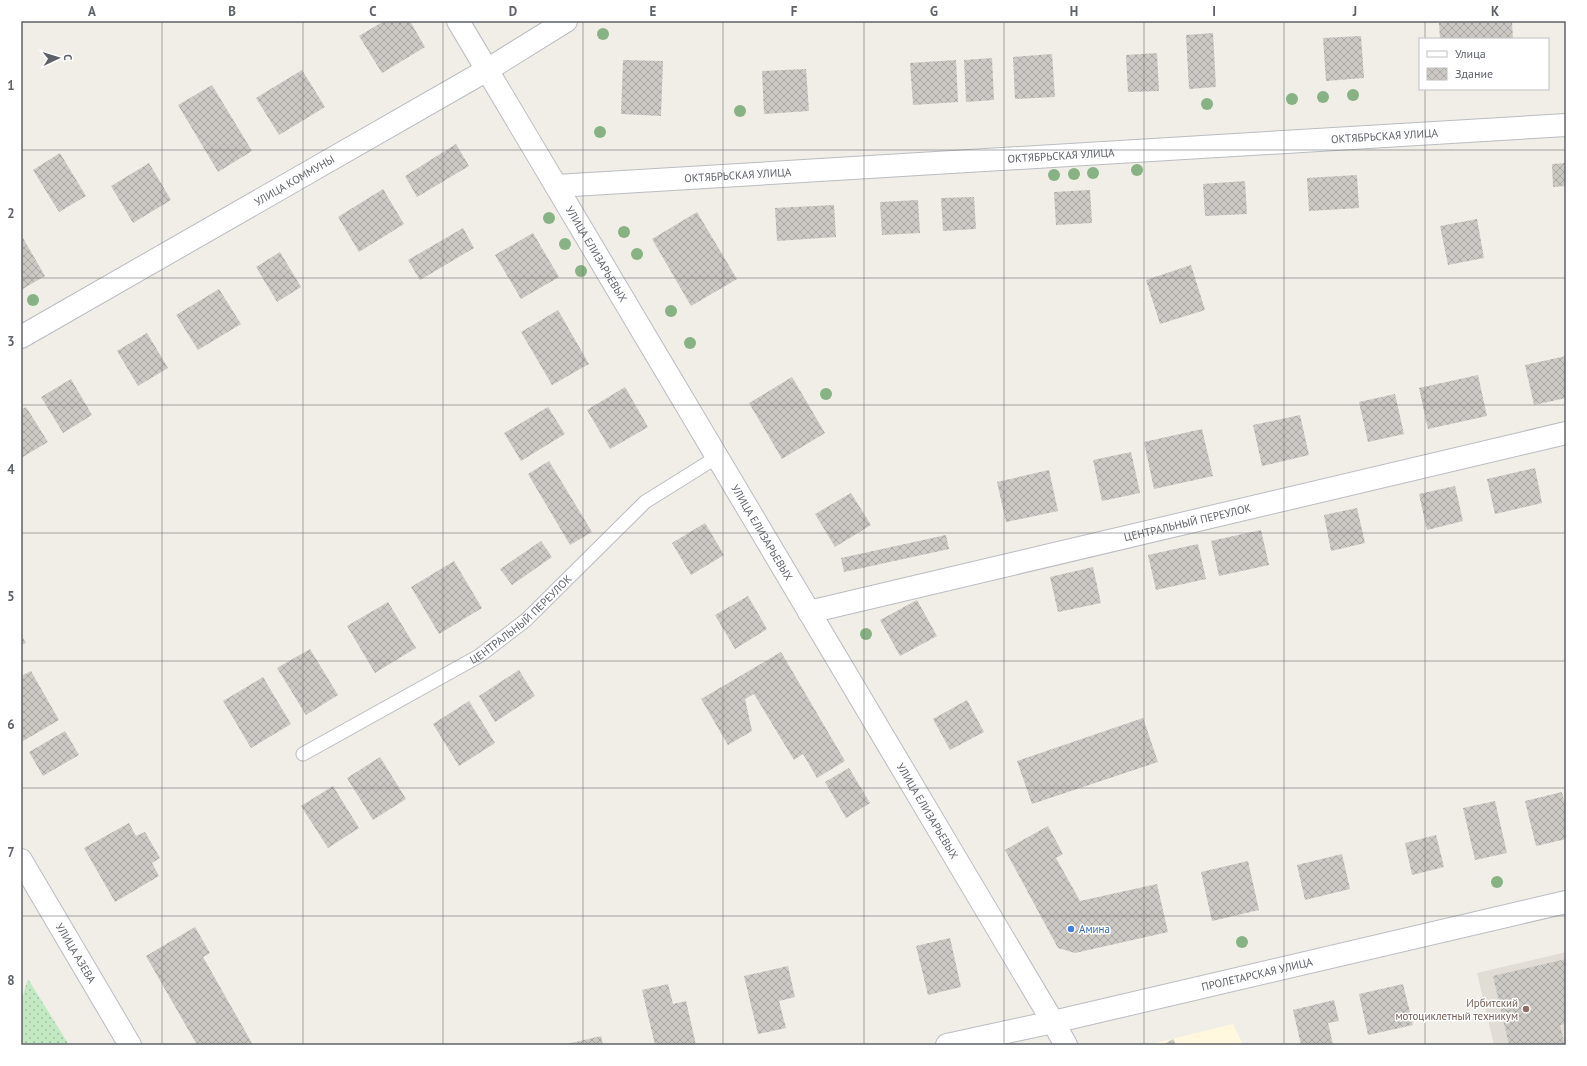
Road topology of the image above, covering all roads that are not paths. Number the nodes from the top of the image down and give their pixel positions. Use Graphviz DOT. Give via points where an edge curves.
graph roads {
  1 [pos="458,21"];
  2 [pos="566,21"];
  3 [pos="487,70"];
  4 [pos="1566,125"];
  5 [pos="556,186"];
  6 [pos="21,337"];
  7 [pos="1566,433"];
  8 [pos="717,457"];
  9 [pos="809,612"];
  10 [pos="304,754"];
  11 [pos="21,860"];
  12 [pos="1566,902"];
  13 [pos="1053,1022"];
  14 [pos="130,1045"];
  15 [pos="947,1045"];
  16 [pos="1066,1045"];
  1 -- 3 [label="street, УЛИЦА ЕЛИЗАРЬЕВЫХ"];
  2 -- 3 [label="street, УЛИЦА КОММУНЫ"];
  3 -- 5 [label="street, УЛИЦА ЕЛИЗАРЬЕВЫХ"];
  3 -- 6 [label="street, УЛИЦА КОММУНЫ"];
  4 -- 5 [label="street, ОКТЯБРЬСКАЯ УЛИЦА"];
  5 -- 8 [label="street, УЛИЦА ЕЛИЗАРЬЕВЫХ"];
  7 -- 9 [label="street, ЦЕНТРАЛЬНЫЙ ПЕРЕУЛОК"];
  8 -- 9 [label="street, УЛИЦА ЕЛИЗАРЬЕВЫХ"];
  8 -- 10 [label="lane, ЦЕНТРАЛЬНЫЙ ПЕРЕУЛОК" via="645,502 526,620 479,656"];
  9 -- 13 [label="street, УЛИЦА ЕЛИЗАРЬЕВЫХ"];
  11 -- 14 [label="street, УЛИЦА АЗЕВА"];
  12 -- 13 [label="street, ПРОЛЕТАРСКАЯ УЛИЦА"];
  13 -- 15 [label="street, ПРОЛЕТАРСКАЯ УЛИЦА"];
  13 -- 16 [label="street, УЛИЦА ЕЛИЗАРЬЕВЫХ"];
}
